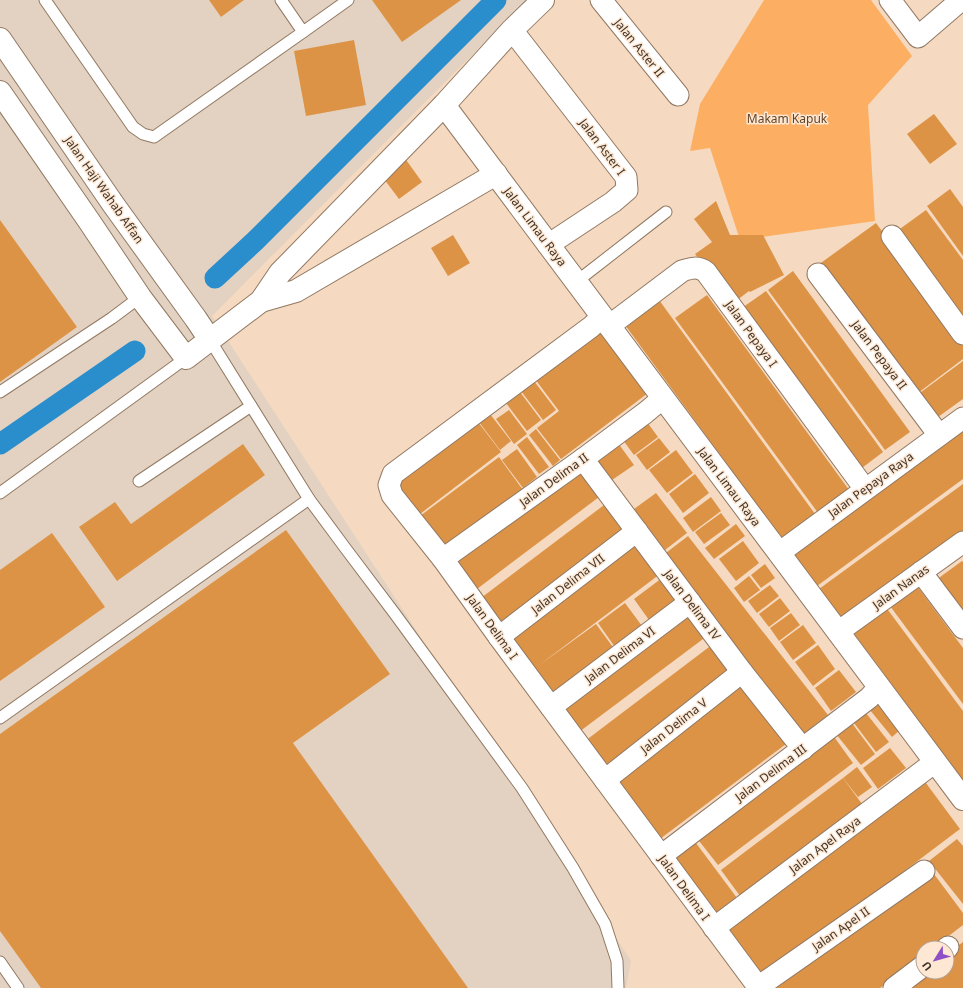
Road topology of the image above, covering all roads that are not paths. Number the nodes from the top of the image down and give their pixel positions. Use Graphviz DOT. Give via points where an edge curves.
graph roads {
  1 [pos="45,0"];
  2 [pos="281,0"];
  3 [pos="348,0"];
  4 [pos="543,0"];
  5 [pos="601,0"];
  6 [pos="890,0"];
  7 [pos="961,0"];
  8 [pos="512,30"];
  9 [pos="303,32"];
  10 [pos="0,39"];
  11 [pos="0,92"];
  12 [pos="678,95"];
  13 [pos="444,105"];
  14 [pos="496,174"];
  15 [pos="113,204"];
  16 [pos="666,212"];
  17 [pos="90,221"];
  18 [pos="892,236"];
  19 [pos="548,245"];
  20 [pos="818,274"];
  21 [pos="576,282"];
  22 [pos="142,299"];
  23 [pos="261,301"];
  24 [pos="606,322"];
  25 [pos="963,334"];
  26 [pos="210,340"];
  27 [pos="186,358"];
  28 [pos="0,392"];
  29 [pos="663,398"];
  30 [pos="251,406"];
  31 [pos="963,418"];
  32 [pos="939,435"];
  33 [pos="583,459"];
  34 [pos="140,481"];
  35 [pos="865,490"];
  36 [pos="0,493"];
  37 [pos="309,499"];
  38 [pos="637,531"];
  39 [pos="963,542"];
  40 [pos="779,553"];
  41 [pos="443,559"];
  42 [pos="922,572"];
  43 [pos="690,602"];
  44 [pos="963,628"];
  45 [pos="838,632"];
  46 [pos="499,638"];
  47 [pos="742,672"];
  48 [pos="879,687"];
  49 [pos="551,707"];
  50 [pos="0,718"];
  51 [pos="803,749"];
  52 [pos="935,762"];
  53 [pos="605,780"];
  54 [pos="963,799"];
  55 [pos="661,856"];
  56 [pos="924,872"];
  57 [pos="714,928"];
  58 [pos="0,962"];
  59 [pos="915,972"];
  60 [pos="758,987"];
  61 [pos="18,988"];
  62 [pos="618,988"];
  63 [pos="894,988"];
  1 -- 9 [label="lane" via="134,127 143,134 154,137"];
  2 -- 9 [label="lane"];
  3 -- 9 [label="lane"];
  4 -- 8 [label="street"];
  5 -- 12 [label="street, Jalan Aster II"];
  6 -- 7 [label="street" via="918,37"];
  8 -- 13 [label="street"];
  8 -- 19 [label="street, Jalan Aster I" via="626,177 627,190"];
  10 -- 15 [label="street, Jalan Haji Wahab Affan"];
  11 -- 17 [label="street"];
  13 -- 14 [label="street, Jalan Limau Raya"];
  13 -- 23 [label="street" via="280,273"];
  14 -- 19 [label="street, Jalan Limau Raya"];
  14 -- 23 [label="street" via="296,291"];
  15 -- 17 [label="street"];
  15 -- 26 [label="street, Jalan Haji Wahab Affan"];
  16 -- 21 [label="lane"];
  17 -- 22 [label="street"];
  18 -- 25 [label="street"];
  19 -- 21 [label="street, Jalan Limau Raya"];
  20 -- 32 [label="street, Jalan Pepaya II"];
  21 -- 24 [label="street, Jalan Limau Raya"];
  22 -- 27 [label="street"];
  22 -- 28 [label="lane"];
  23 -- 26 [label="street"];
  24 -- 29 [label="street, Jalan Limau Raya"];
  24 -- 35 [label="street, Jalan Pepaya I" via="682,271 702,269"];
  24 -- 41 [label="street, Jalan Delima I" via="591,327 394,474 389,485 392,495"];
  26 -- 27 [label="street"];
  26 -- 30 [label="lane"];
  27 -- 36 [label="lane"];
  29 -- 33 [label="street, Jalan Delima II"];
  29 -- 40 [label="street, Jalan Limau Raya"];
  30 -- 34 [label="lane"];
  30 -- 37 [label="lane"];
  31 -- 32 [label="street, Jalan Pepaya Raya"];
  32 -- 35 [label="street, Jalan Pepaya Raya"];
  33 -- 38 [label="street, Jalan Delima IV"];
  33 -- 41 [label="street, Jalan Delima II"];
  35 -- 40 [label="street, Jalan Pepaya Raya"];
  37 -- 50 [label="lane"];
  37 -- 62 [label="lane" via="522,788 573,868 605,924 617,961"];
  38 -- 43 [label="street, Jalan Delima IV"];
  38 -- 46 [label="street, Jalan Delima VII"];
  39 -- 42 [label="street, Jalan Nanas"];
  40 -- 45 [label="street, Jalan Limau Raya"];
  41 -- 46 [label="street, Jalan Delima I"];
  42 -- 44 [label="street"];
  42 -- 45 [label="street, Jalan Nanas"];
  43 -- 47 [label="street, Jalan Delima IV"];
  43 -- 49 [label="street, Jalan Delima VI"];
  45 -- 48 [label="street, Jalan Limau Raya"];
  46 -- 49 [label="street, Jalan Delima I"];
  47 -- 51 [label="street, Jalan Delima IV"];
  47 -- 53 [label="street, Jalan Delima V"];
  48 -- 51 [label="street, Jalan Delima III" via="869,698"];
  48 -- 52 [label="street, Jalan Limau Raya"];
  49 -- 53 [label="street, Jalan Delima I"];
  51 -- 55 [label="street, Jalan Delima III"];
  52 -- 54 [label="street, Jalan Limau Raya"];
  52 -- 57 [label="street, Jalan Apel Raya"];
  53 -- 55 [label="street, Jalan Delima I"];
  55 -- 57 [label="street, Jalan Delima I"];
  56 -- 60 [label="street, Jalan Apel II"];
  57 -- 60 [label="street, Jalan Delima I"];
  58 -- 61 [label="lane"];
  59 -- 63 [label="street"];
}
